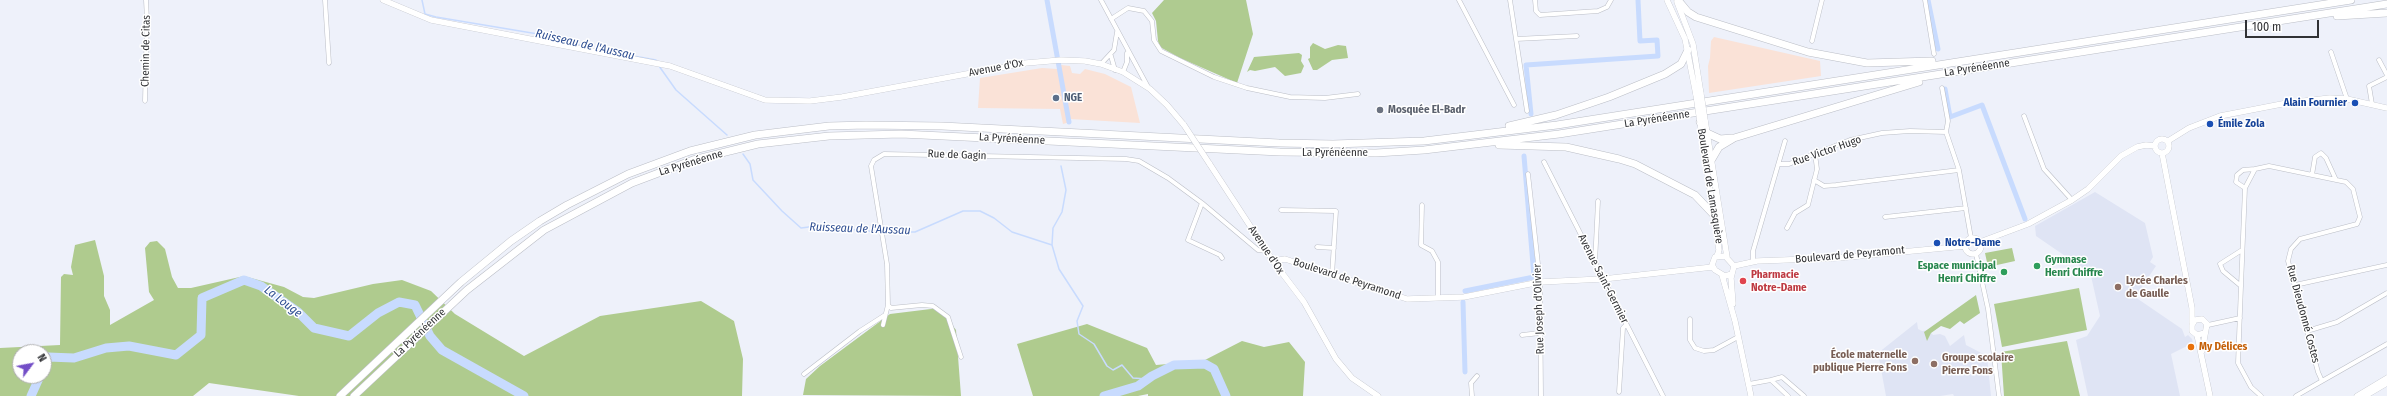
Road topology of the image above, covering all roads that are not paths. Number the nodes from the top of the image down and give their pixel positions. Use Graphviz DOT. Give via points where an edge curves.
graph roads {
  1 [pos="146,0"];
  2 [pos="325,0"];
  3 [pos="383,0"];
  4 [pos="1101,0"];
  5 [pos="1459,0"];
  6 [pos="1510,0"];
  7 [pos="1535,0"];
  8 [pos="1611,0"];
  9 [pos="1667,0"];
  10 [pos="1677,0"];
  11 [pos="1822,0"];
  12 [pos="1925,0"];
  13 [pos="2350,0"];
  14 [pos="2387,4"];
  15 [pos="2387,13"];
  16 [pos="2320,14"];
  17 [pos="1111,18"];
  18 [pos="1117,32"];
  19 [pos="1577,36"];
  20 [pos="1516,39"];
  21 [pos="1812,41"];
  22 [pos="1688,50"];
  23 [pos="1128,52"];
  24 [pos="2331,52"];
  25 [pos="1934,54"];
  26 [pos="1111,56"];
  27 [pos="2379,60"];
  28 [pos="1960,61"];
  29 [pos="329,63"];
  30 [pos="1102,64"];
  31 [pos="1115,70"];
  32 [pos="1122,72"];
  33 [pos="1943,74"];
  34 [pos="2387,76"];
  35 [pos="1942,88"];
  36 [pos="1150,89"];
  37 [pos="1358,94"];
  38 [pos="1698,94"];
  39 [pos="2347,99"];
  40 [pos="145,102"];
  41 [pos="2372,104"];
  42 [pos="1514,105"];
  43 [pos="2387,108"];
  44 [pos="1527,111"];
  45 [pos="2024,116"];
  46 [pos="1703,121"];
  47 [pos="1946,132"];
  48 [pos="1707,133"];
  49 [pos="1464,137"];
  50 [pos="1734,138"];
  51 [pos="1785,141"];
  52 [pos="2168,141"];
  53 [pos="1491,144"];
  54 [pos="2155,146"];
  55 [pos="2162,153"];
  56 [pos="1815,154"];
  57 [pos="1712,159"];
  58 [pos="1544,162"];
  59 [pos="1778,164"];
  60 [pos="2255,169"];
  61 [pos="1959,170"];
  62 [pos="1528,174"];
  63 [pos="2312,175"];
  64 [pos="1814,180"];
  65 [pos="2336,180"];
  66 [pos="2245,188"];
  67 [pos="2072,200"];
  68 [pos="1598,201"];
  69 [pos="1202,203"];
  70 [pos="1422,205"];
  71 [pos="1966,208"];
  72 [pos="1282,210"];
  73 [pos="1713,214"];
  74 [pos="1885,217"];
  75 [pos="1787,228"];
  76 [pos="1971,238"];
  77 [pos="1980,242"];
  78 [pos="1966,246"];
  79 [pos="1317,247"];
  80 [pos="1334,248"];
  81 [pos="2242,250"];
  82 [pos="1266,251"];
  83 [pos="1976,254"];
  84 [pos="1717,256"];
  85 [pos="1727,257"];
  86 [pos="1222,258"];
  87 [pos="1273,261"];
  88 [pos="1753,262"];
  89 [pos="1595,264"];
  90 [pos="2387,265"];
  91 [pos="1734,266"];
  92 [pos="1713,267"];
  93 [pos="1732,274"];
  94 [pos="1332,275"];
  95 [pos="1722,275"];
  96 [pos="1603,279"];
  97 [pos="1540,282"];
  98 [pos="2295,285"];
  99 [pos="2241,286"];
  100 [pos="2387,293"];
  101 [pos="1438,298"];
  102 [pos="888,305"];
  103 [pos="2192,308"];
  104 [pos="885,315"];
  105 [pos="2200,318"];
  106 [pos="2240,318"];
  107 [pos="1690,319"];
  108 [pos="1735,321"];
  109 [pos="2192,323"];
  110 [pos="883,325"];
  111 [pos="1626,325"];
  112 [pos="2208,326"];
  113 [pos="2307,331"];
  114 [pos="1540,333"];
  115 [pos="2205,333"];
  116 [pos="1522,335"];
  117 [pos="2197,335"];
  118 [pos="1738,337"];
  119 [pos="2387,344"];
  120 [pos="2202,351"];
  121 [pos="960,357"];
  122 [pos="804,374"];
  123 [pos="1476,376"];
  124 [pos="2387,378"];
  125 [pos="1771,380"];
  126 [pos="2322,381"];
  127 [pos="2387,383"];
  128 [pos="1748,384"];
  129 [pos="1619,392"];
  130 [pos="340,396"];
  131 [pos="354,396"];
  132 [pos="1378,396"];
  133 [pos="1472,396"];
  134 [pos="1541,396"];
  135 [pos="1663,396"];
  136 [pos="1751,396"];
  137 [pos="1788,396"];
  138 [pos="1804,396"];
  139 [pos="1999,396"];
  140 [pos="2210,396"];
  141 [pos="2261,396"];
  142 [pos="2296,396"];
  143 [pos="2357,396"];
  144 [pos="2365,396"];
  1 -- 40 [label="street, Chemin de Citas"];
  2 -- 29 [label="street"];
  3 -- 30 [label="street, Avenue d'Ox" via="431,20 664,65 697,74 765,100 810,101 842,97 1054,60"];
  4 -- 17 [label="street"];
  5 -- 42 [label="street"];
  6 -- 20 [label="street"];
  7 -- 8 [label="street" via="1536,11 1540,15 1598,10 1607,7"];
  9 -- 22 [label="street, Boulevard de Lamasquère"];
  10 -- 28 [label="highway" via="1696,17 1827,56 1885,63 1956,58"];
  10 -- 38 [label="street, Boulevard de Lamasquère" via="1693,44"];
  11 -- 21 [label="street"];
  12 -- 25 [label="street"];
  13 -- 28 [label="highway, La Pyrénéenne"];
  14 -- 16 [label="highway, La Pyrénéenne"];
  15 -- 16 [label="highway" via="2332,17"];
  16 -- 33 [label="highway, La Pyrénéenne"];
  17 -- 18 [label="street"];
  17 -- 37 [label="street" via="1128,8 1144,11 1152,21 1154,40 1161,52 1247,88 1290,96 1325,98"];
  18 -- 23 [label="street"];
  18 -- 26 [label="street"];
  19 -- 20 [label="street"];
  20 -- 44 [label="street"];
  22 -- 38 [label="street, Boulevard de Lamasquère"];
  22 -- 49 [label="highway" via="1684,60 1672,71 1609,98 1529,123 1468,133"];
  23 -- 32 [label="street"];
  23 -- 36 [label="street"];
  24 -- 39 [label="street"];
  26 -- 30 [label="street"];
  26 -- 31 [label="street"];
  27 -- 34 [label="street"];
  28 -- 49 [label="highway, La Pyrénéenne"];
  30 -- 31 [label="street, Avenue d'Ox"];
  31 -- 32 [label="street, Avenue d'Ox"];
  32 -- 36 [label="street, Avenue d'Ox"];
  33 -- 50 [label="highway" via="1938,78 1893,88"];
  33 -- 53 [label="highway, La Pyrénéenne"];
  34 -- 41 [label="street" via="2370,86"];
  35 -- 47 [label="street" via="1948,121"];
  36 -- 82 [label="street, Avenue d'Ox, bridge" via="1184,125"];
  38 -- 46 [label="street, Boulevard de Lamasquère, bridge"];
  39 -- 41 [label="street"];
  39 -- 52 [label="street" via="2330,98 2287,103 2220,116 2189,128"];
  41 -- 43 [label="street"];
  45 -- 67 [label="street" via="2044,169"];
  46 -- 48 [label="highway"];
  46 -- 73 [label="street, Boulevard de Lamasquère"];
  47 -- 56 [label="street, Rue Victor Hugo" via="1882,133 1850,140"];
  47 -- 61 [label="street"];
  48 -- 50 [label="highway" via="1720,139"];
  48 -- 57 [label="street, Boulevard de Lamasquère"];
  49 -- 130 [label="highway, La Pyrénéenne" via="1325,144 942,126 866,125 830,126 755,135 659,162 628,174 574,201 511,241 437,304"];
  50 -- 57 [label="highway" via="1719,147"];
  51 -- 59 [label="street"];
  52 -- 54 [label="street" via="2160,139"];
  52 -- 55 [label="street" via="2169,148"];
  53 -- 73 [label="highway" via="1566,147 1635,164 1695,195"];
  53 -- 131 [label="highway, La Pyrénéenne" via="1424,150 1326,153 866,134 822,136 758,144 687,162 632,183 605,195 544,230 516,250 440,314"];
  54 -- 55 [label="street" via="2158,152"];
  54 -- 67 [label="street" via="2137,147 2120,156 2088,189"];
  55 -- 103 [label="street"];
  56 -- 59 [label="street, Rue Victor Hugo" via="1789,164"];
  56 -- 64 [label="street" via="1817,169"];
  57 -- 85 [label="street, Boulevard de Lamasquère"];
  58 -- 89 [label="street, Avenue Saint-Germier"];
  59 -- 88 [label="street" via="1752,251"];
  60 -- 63 [label="street, Rue Dieudonné Costes" via="2269,166"];
  60 -- 66 [label="street, Rue Dieudonné Costes"];
  60 -- 66 [label="street, Rue Dieudonné Costes" via="2243,170 2237,175 2236,182"];
  61 -- 64 [label="street" via="1824,186"];
  61 -- 71 [label="street"];
  62 -- 97 [label="street, Rue Joseph d'Olivier"];
  63 -- 65 [label="street, Rue Dieudonné Costes"];
  63 -- 65 [label="street" via="2315,157 2321,153"];
  64 -- 75 [label="street" via="1808,205 1795,213"];
  65 -- 98 [label="street, Rue Dieudonné Costes" via="2346,182 2354,189 2360,217 2357,224 2300,238 2294,244 2288,261"];
  66 -- 81 [label="street, Rue Dieudonné Costes"];
  67 -- 77 [label="street" via="2028,224"];
  68 -- 89 [label="street"];
  69 -- 82 [label="street, Rue de Gagin" via="1258,250"];
  69 -- 86 [label="street" via="1188,240"];
  69 -- 102 [label="street, Rue de Gagin" via="1168,178 1133,160 888,153 874,160 871,166 887,264"];
  70 -- 101 [label="street" via="1421,245 1432,251 1438,262"];
  71 -- 74 [label="street"];
  71 -- 76 [label="street"];
  72 -- 80 [label="street" via="1336,211"];
  73 -- 84 [label="street, Boulevard de Lamasquère" via="1719,250"];
  76 -- 77 [label="street"];
  76 -- 78 [label="street"];
  77 -- 83 [label="street" via="1981,249"];
  78 -- 83 [label="street" via="1968,252"];
  78 -- 88 [label="street, Boulevard de Peyramont" via="1838,258"];
  79 -- 80 [label="street"];
  80 -- 94 [label="street"];
  81 -- 99 [label="street, Rue Dieudonné Costes"];
  81 -- 99 [label="street" via="2220,264 2223,271"];
  82 -- 87 [label="street, Avenue d'Ox"];
  83 -- 139 [label="street" via="1988,309"];
  84 -- 85 [label="street"];
  84 -- 92 [label="street" via="1712,261"];
  85 -- 91 [label="street"];
  87 -- 94 [label="street, Boulevard de Peyramond" via="1285,259"];
  87 -- 132 [label="street, Avenue d'Ox" via="1304,302 1336,359 1352,378"];
  88 -- 91 [label="street, Boulevard de Peyramont"];
  89 -- 96 [label="street, Avenue Saint-Germier"];
  90 -- 98 [label="street"];
  91 -- 93 [label="street"];
  92 -- 95 [label="street"];
  92 -- 96 [label="street"];
  93 -- 95 [label="street"];
  93 -- 108 [label="street"];
  94 -- 101 [label="street, Boulevard de Peyramond" via="1407,299"];
  95 -- 108 [label="street"];
  96 -- 97 [label="street"];
  96 -- 111 [label="street, Avenue Saint-Germier"];
  97 -- 101 [label="street, Boulevard de Peyramond" via="1464,296"];
  97 -- 114 [label="street, Rue Joseph d'Olivier"];
  98 -- 113 [label="street, Rue Dieudonné Costes"];
  99 -- 106 [label="street, Rue Dieudonné Costes"];
  100 -- 113 [label="street" via="2337,322"];
  102 -- 104 [label="street, Rue de Gagin"];
  102 -- 121 [label="street" via="891,308 933,306 948,317 954,330"];
  103 -- 105 [label="street"];
  103 -- 109 [label="street"];
  104 -- 110 [label="street, Rue de Gagin"];
  104 -- 122 [label="street"];
  105 -- 109 [label="street"];
  105 -- 112 [label="street"];
  106 -- 112 [label="street"];
  106 -- 141 [label="street, Rue Dieudonné Costes" via="2238,363 2251,387"];
  107 -- 118 [label="street" via="1690,340 1695,348 1704,351 1714,350"];
  108 -- 118 [label="street"];
  109 -- 117 [label="street" via="2192,331"];
  111 -- 129 [label="street" via="1623,328"];
  111 -- 135 [label="street, Avenue Saint-Germier"];
  112 -- 115 [label="street"];
  113 -- 126 [label="street, Rue Dieudonné Costes"];
  114 -- 116 [label="street"];
  114 -- 134 [label="street, Rue Joseph d'Olivier"];
  115 -- 117 [label="street"];
  115 -- 120 [label="street"];
  117 -- 120 [label="street"];
  118 -- 128 [label="street"];
  119 -- 126 [label="street"];
  120 -- 140 [label="street"];
  123 -- 133 [label="street" via="1471,383"];
  124 -- 143 [label="street"];
  125 -- 128 [label="street"];
  125 -- 137 [label="street"];
  125 -- 138 [label="street" via="1782,377"];
  126 -- 142 [label="street"];
  127 -- 144 [label="street"];
  128 -- 136 [label="street"];
}
